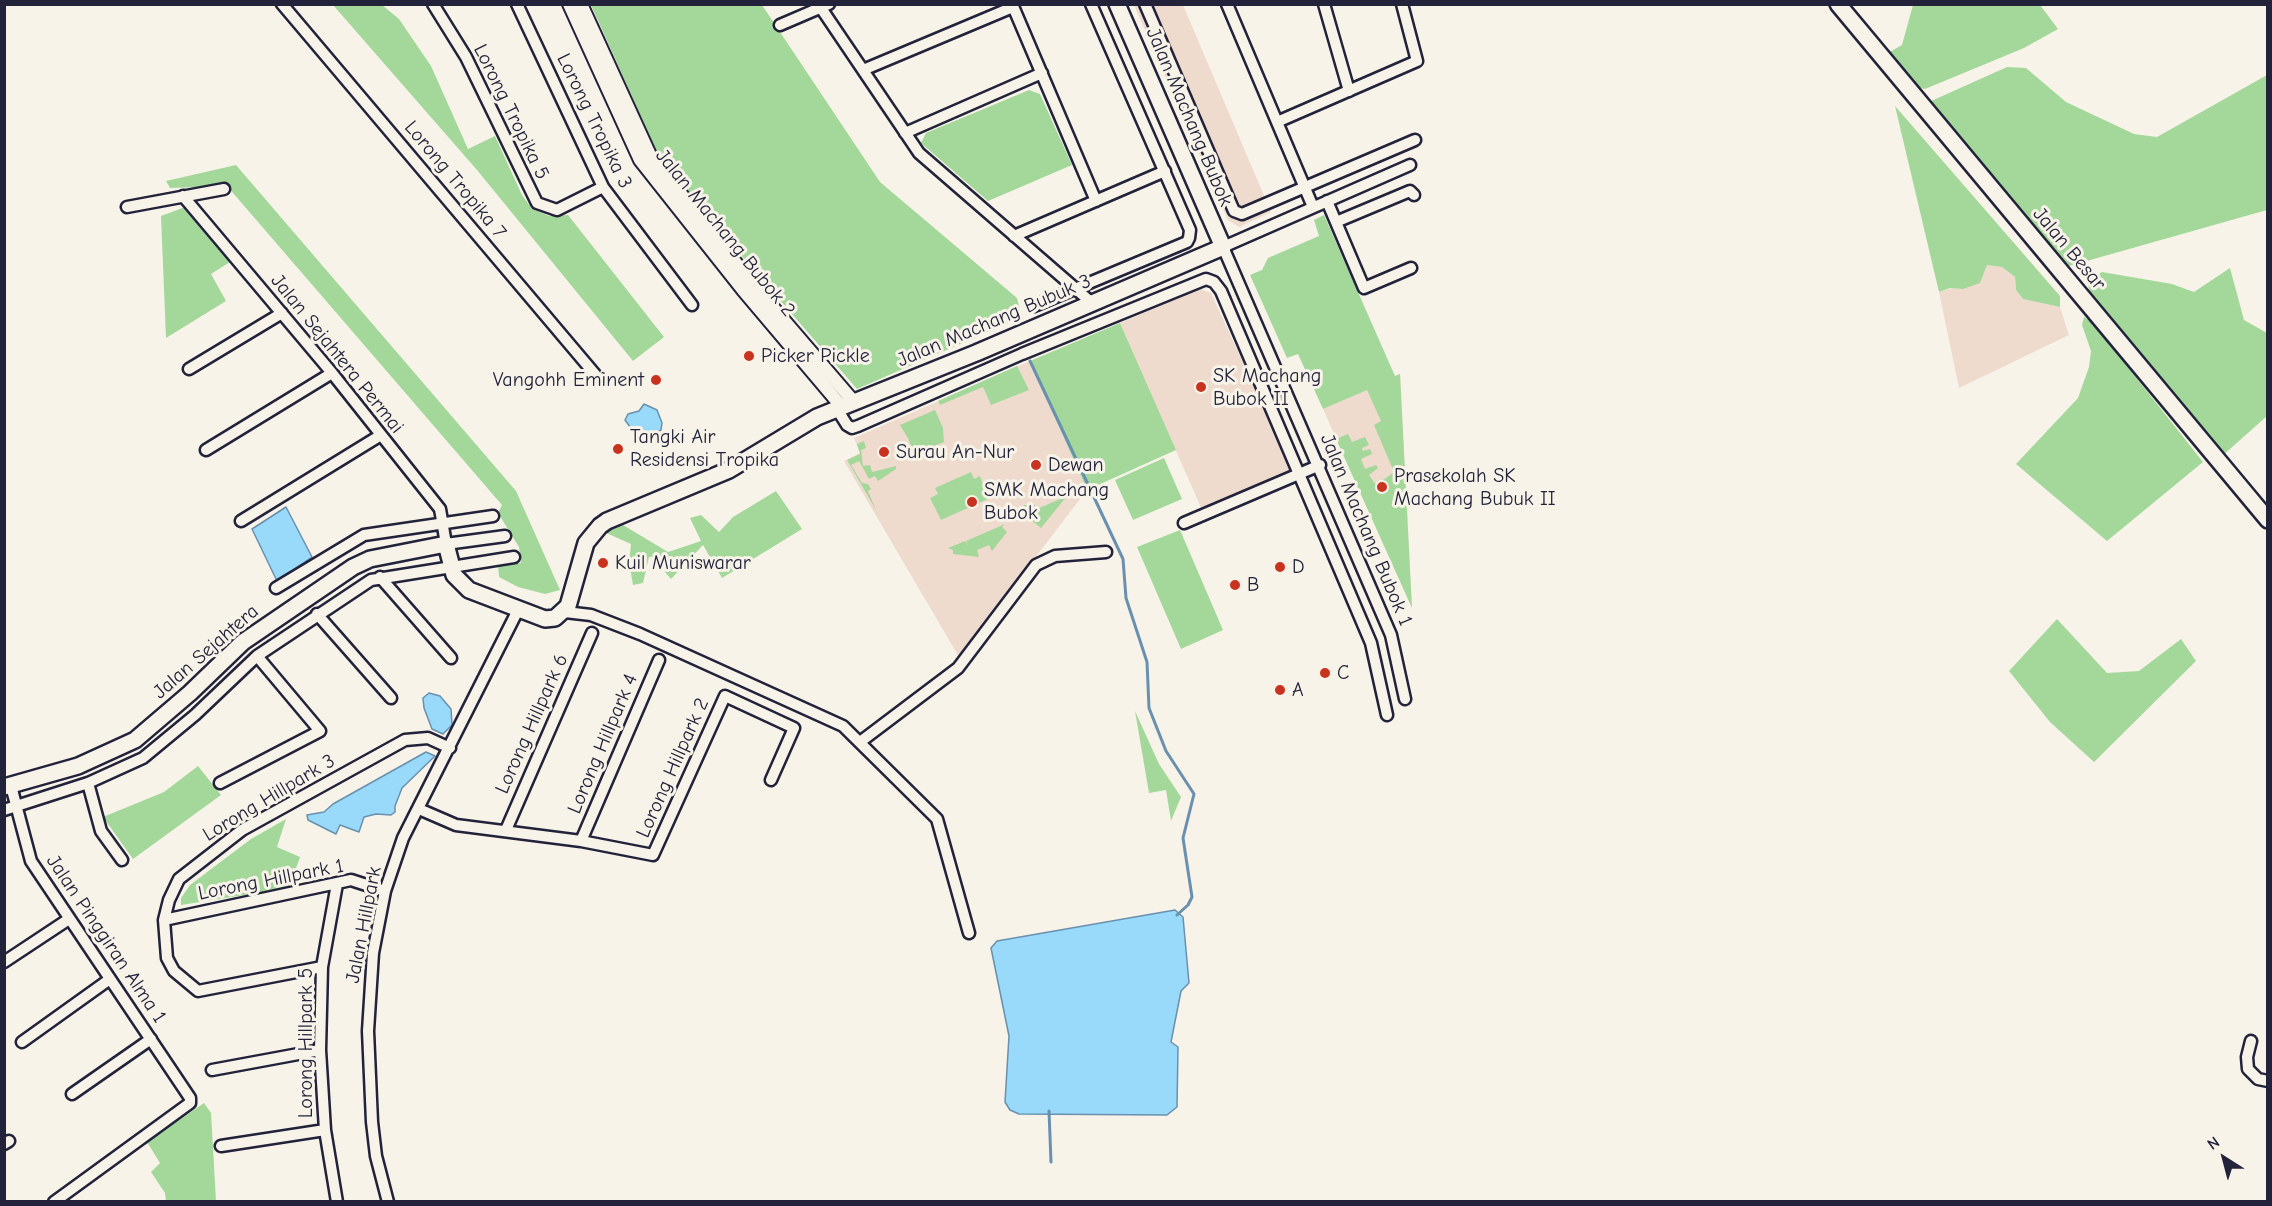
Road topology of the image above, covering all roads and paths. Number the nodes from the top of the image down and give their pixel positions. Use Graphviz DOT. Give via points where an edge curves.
graph roads {
  1 [pos="282,4"];
  2 [pos="434,4"];
  3 [pos="517,4"];
  4 [pos="569,4"];
  5 [pos="581,4"];
  6 [pos="1091,4"];
  7 [pos="1117,4"];
  8 [pos="1145,4"];
  9 [pos="1227,4"];
  10 [pos="1324,4"];
  11 [pos="1402,4"];
  12 [pos="1838,4"];
  13 [pos="825,6"];
  14 [pos="1012,6"];
  15 [pos="780,26"];
  16 [pos="863,70"];
  17 [pos="1042,74"];
  18 [pos="1349,91"];
  19 [pos="1277,122"];
  20 [pos="905,133"];
  21 [pos="1415,140"];
  22 [pos="1410,165"];
  23 [pos="1165,171"];
  24 [pos="1304,187"];
  25 [pos="603,188"];
  26 [pos="224,189"];
  27 [pos="1414,195"];
  28 [pos="183,196"];
  29 [pos="1096,201"];
  30 [pos="1327,201"];
  31 [pos="127,207"];
  32 [pos="1313,207"];
  33 [pos="1336,222"];
  34 [pos="1014,236"];
  35 [pos="1223,247"];
  36 [pos="1411,268"];
  37 [pos="1074,289"];
  38 [pos="1092,303"];
  39 [pos="692,305"];
  40 [pos="1034,306"];
  41 [pos="282,313"];
  42 [pos="1050,321"];
  43 [pos="1058,340"];
  44 [pos="802,350"];
  45 [pos="976,353"];
  46 [pos="189,369"];
  47 [pos="983,372"];
  48 [pos="332,373"];
  49 [pos="599,379"];
  50 [pos="844,406"];
  51 [pos="381,435"];
  52 [pos="206,450"];
  53 [pos="1320,465"];
  54 [pos="1299,474"];
  55 [pos="493,516"];
  56 [pos="2268,520"];
  57 [pos="241,521"];
  58 [pos="1184,523"];
  59 [pos="442,524"];
  60 [pos="505,536"];
  61 [pos="446,544"];
  62 [pos="1107,552"];
  63 [pos="514,556"];
  64 [pos="450,566"];
  65 [pos="380,577"];
  66 [pos="276,588"];
  67 [pos="518,610"];
  68 [pos="565,612"];
  69 [pos="317,614"];
  70 [pos="592,633"];
  71 [pos="257,656"];
  72 [pos="451,658"];
  73 [pos="659,660"];
  74 [pos="391,698"];
  75 [pos="1405,699"];
  76 [pos="1387,715"];
  77 [pos="861,742"];
  78 [pos="450,748"];
  79 [pos="771,780"];
  80 [pos="88,783"];
  81 [pos="220,783"];
  82 [pos="8,786"];
  83 [pos="16,807"];
  84 [pos="419,809"];
  85 [pos="4,810"];
  86 [pos="506,830"];
  87 [pos="581,841"];
  88 [pos="122,860"];
  89 [pos="337,884"];
  90 [pos="385,891"];
  91 [pos="69,919"];
  92 [pos="164,920"];
  93 [pos="969,933"];
  94 [pos="6,958"];
  95 [pos="322,967"];
  96 [pos="110,979"];
  97 [pos="151,1039"];
  98 [pos="2251,1041"];
  99 [pos="21,1042"];
  100 [pos="320,1050"];
  101 [pos="212,1070"];
  102 [pos="2268,1081"];
  103 [pos="72,1094"];
  104 [pos="325,1130"];
  105 [pos="221,1146"];
  106 [pos="54,1202"];
  107 [pos="337,1202"];
  108 [pos="388,1202"];
  1 -- 49 [label="street, Lorong Tropika 7"];
  2 -- 25 [label="street, Lorong Tropika 5" via="466,57 537,203 557,210"];
  3 -- 25 [label="street, Lorong Tropika 3"];
  4 -- 44 [label="street, Jalan Machang Bubok 2" via="640,160"];
  5 -- 44 [label="street, Jalan Machang Bubok 2" via="650,155"];
  6 -- 23 [label="street"];
  7 -- 35 [label="main road, Jalan Machang Bubok"];
  8 -- 24 [label="street" via="1234,211 1242,214"];
  9 -- 19 [label="street"];
  10 -- 18 [label="street"];
  11 -- 18 [label="street" via="1417,61"];
  12 -- 56 [label="main road, Jalan Besar"];
  13 -- 15 [label="street"];
  13 -- 16 [label="street"];
  14 -- 16 [label="street"];
  14 -- 17 [label="street"];
  16 -- 20 [label="street"];
  17 -- 20 [label="street"];
  17 -- 29 [label="street"];
  18 -- 19 [label="street"];
  19 -- 24 [label="street"];
  20 -- 34 [label="street" via="919,153"];
  21 -- 24 [label="street"];
  22 -- 30 [label="street, Jalan Machang Bubuk 3"];
  23 -- 29 [label="street"];
  23 -- 37 [label="street, Jalan Machang Bubuk 3" via="1190,230 1187,242"];
  24 -- 32 [label="street"];
  25 -- 39 [label="street, Lorong Tropika 3"];
  26 -- 28 [label="street"];
  27 -- 33 [label="street" via="1410,191"];
  28 -- 31 [label="street"];
  28 -- 41 [label="street, Jalan Sejahtera Permai"];
  29 -- 34 [label="street"];
  30 -- 32 [label="street, Jalan Machang Bubuk 3"];
  30 -- 33 [label="street"];
  32 -- 35 [label="street, Jalan Machang Bubuk 3"];
  33 -- 36 [label="street" via="1364,288"];
  34 -- 37 [label="street"];
  35 -- 38 [label="main road, Jalan Machang Bubuk 3"];
  35 -- 53 [label="street, Jalan Machang Bubok 1"];
  37 -- 38 [label="street"];
  37 -- 40 [label="street, Jalan Machang Bubuk 3"];
  38 -- 42 [label="main road, Jalan Machang Bubuk 3"];
  41 -- 46 [label="street"];
  41 -- 48 [label="street, Jalan Sejahtera Permai"];
  42 -- 43 [label="street"];
  42 -- 45 [label="main road, Jalan Machang Bubuk 3"];
  43 -- 47 [label="street"];
  43 -- 54 [label="street" via="1206,279 1214,282"];
  44 -- 50 [label="street, Jalan Machang Bubok 2"];
  45 -- 47 [label="street"];
  45 -- 50 [label="main road, Jalan Machang Bubuk 3"];
  47 -- 50 [label="street" via="852,428 847,425"];
  48 -- 51 [label="street, Jalan Sejahtera Permai"];
  48 -- 52 [label="street"];
  50 -- 68 [label="main road, Jalan Machang Bubuk 3" via="799,427 729,470 600,526 582,553"];
  51 -- 57 [label="street"];
  51 -- 59 [label="street, Jalan Sejahtera Permai" via="440,509"];
  53 -- 54 [label="street"];
  53 -- 75 [label="street, Jalan Machang Bubok 1" via="1391,634"];
  54 -- 58 [label="street"];
  54 -- 76 [label="street" via="1371,643"];
  55 -- 59 [label="street"];
  59 -- 61 [label="street, Jalan Sejahtera Permai"];
  59 -- 66 [label="street" via="364,535"];
  60 -- 61 [label="street, Jalan Sejahtera"];
  61 -- 64 [label="main road"];
  61 -- 82 [label="main road, Jalan Sejahtera" via="386,554 353,567 243,642 135,740 78,766"];
  62 -- 77 [label="street" via="1055,556 1036,566 958,668"];
  63 -- 64 [label="street"];
  64 -- 65 [label="street"];
  64 -- 67 [label="main road" via="469,590"];
  65 -- 69 [label="street"];
  65 -- 72 [label="street"];
  67 -- 68 [label="main road" via="550,620"];
  67 -- 78 [label="street, Jalan Hillpark"];
  68 -- 77 [label="street" via="591,615 639,634 843,726"];
  69 -- 71 [label="street"];
  69 -- 74 [label="street"];
  70 -- 86 [label="street, Lorong Hillpark 6"];
  71 -- 80 [label="street" via="142,758"];
  71 -- 81 [label="street" via="320,731"];
  73 -- 87 [label="street, Lorong Hillpark 4"];
  77 -- 93 [label="street" via="937,819"];
  78 -- 84 [label="street, Jalan Hillpark"];
  78 -- 92 [label="street, Lorong Hillpark 3" via="428,738 405,740 242,830 179,879"];
  79 -- 87 [label="street, Lorong Hillpark 2" via="794,728 725,696 653,855"];
  80 -- 83 [label="street"];
  80 -- 88 [label="street" via="101,831"];
  82 -- 83 [label="street, Jalan Pinggiran Alma 1"];
  83 -- 85 [label="street"];
  83 -- 91 [label="street, Jalan Pinggiran Alma 1" via="31,861"];
  84 -- 86 [label="street, Lorong Hillpark 2" via="456,825"];
  84 -- 90 [label="street, Jalan Hillpark" via="403,838"];
  86 -- 87 [label="street, Lorong Hillpark 2"];
  89 -- 90 [label="street, Lorong Hillpark 1" via="351,880"];
  89 -- 92 [label="street, Lorong Hillpark 1"];
  89 -- 95 [label="street, Lorong Hillpark 5"];
  90 -- 108 [label="street, Jalan Hillpark" via="373,953 368,1030 372,1122"];
  91 -- 94 [label="street"];
  91 -- 96 [label="street, Jalan Pinggiran Alma 1"];
  92 -- 95 [label="street, Lorong Hillpark 3" via="167,958 174,971 198,991"];
  95 -- 100 [label="street, Lorong Hillpark 5"];
  96 -- 97 [label="street, Jalan Pinggiran Alma 1"];
  96 -- 99 [label="street"];
  97 -- 103 [label="street"];
  97 -- 106 [label="street, Jalan Pinggiran Alma 1" via="190,1103"];
  98 -- 102 [label="street" via="2248,1069 2258,1079"];
  100 -- 101 [label="street"];
  100 -- 104 [label="street, Lorong Hillpark 5"];
  104 -- 105 [label="street"];
  104 -- 107 [label="street, Lorong Hillpark 5"];
}
